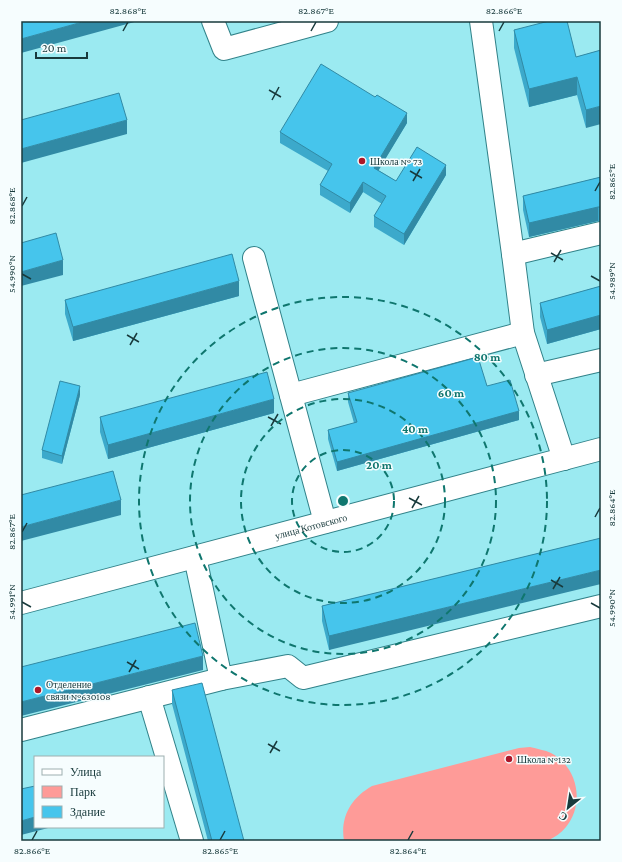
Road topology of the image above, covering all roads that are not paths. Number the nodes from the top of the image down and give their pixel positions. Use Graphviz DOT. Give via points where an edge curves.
graph roads {
  1 [pos="213,21"];
  2 [pos="327,21"];
  3 [pos="481,21"];
  4 [pos="601,234"];
  5 [pos="513,254"];
  6 [pos="254,258"];
  7 [pos="523,333"];
  8 [pos="601,360"];
  9 [pos="536,375"];
  10 [pos="291,395"];
  11 [pos="601,449"];
  12 [pos="564,459"];
  13 [pos="325,522"];
  14 [pos="195,557"];
  15 [pos="21,603"];
  16 [pos="601,606"];
  17 [pos="221,679"];
  18 [pos="149,697"];
  19 [pos="21,730"];
  20 [pos="192,841"];
  1 -- 2 [label="street" via="224,49"];
  3 -- 5 [label="street"];
  4 -- 5 [label="street"];
  5 -- 7 [label="street"];
  6 -- 10 [label="street"];
  7 -- 9 [label="street"];
  7 -- 10 [label="street"];
  8 -- 9 [label="street"];
  9 -- 12 [label="street"];
  10 -- 13 [label="street"];
  11 -- 12 [label="street, улица Котовского"];
  12 -- 13 [label="street, улица Котовского"];
  13 -- 14 [label="street, улица Котовского"];
  14 -- 15 [label="street, улица Котовского"];
  14 -- 17 [label="street"];
  16 -- 17 [label="street" via="303,678 288,666"];
  17 -- 18 [label="street"];
  18 -- 19 [label="street"];
  18 -- 20 [label="street"];
}
